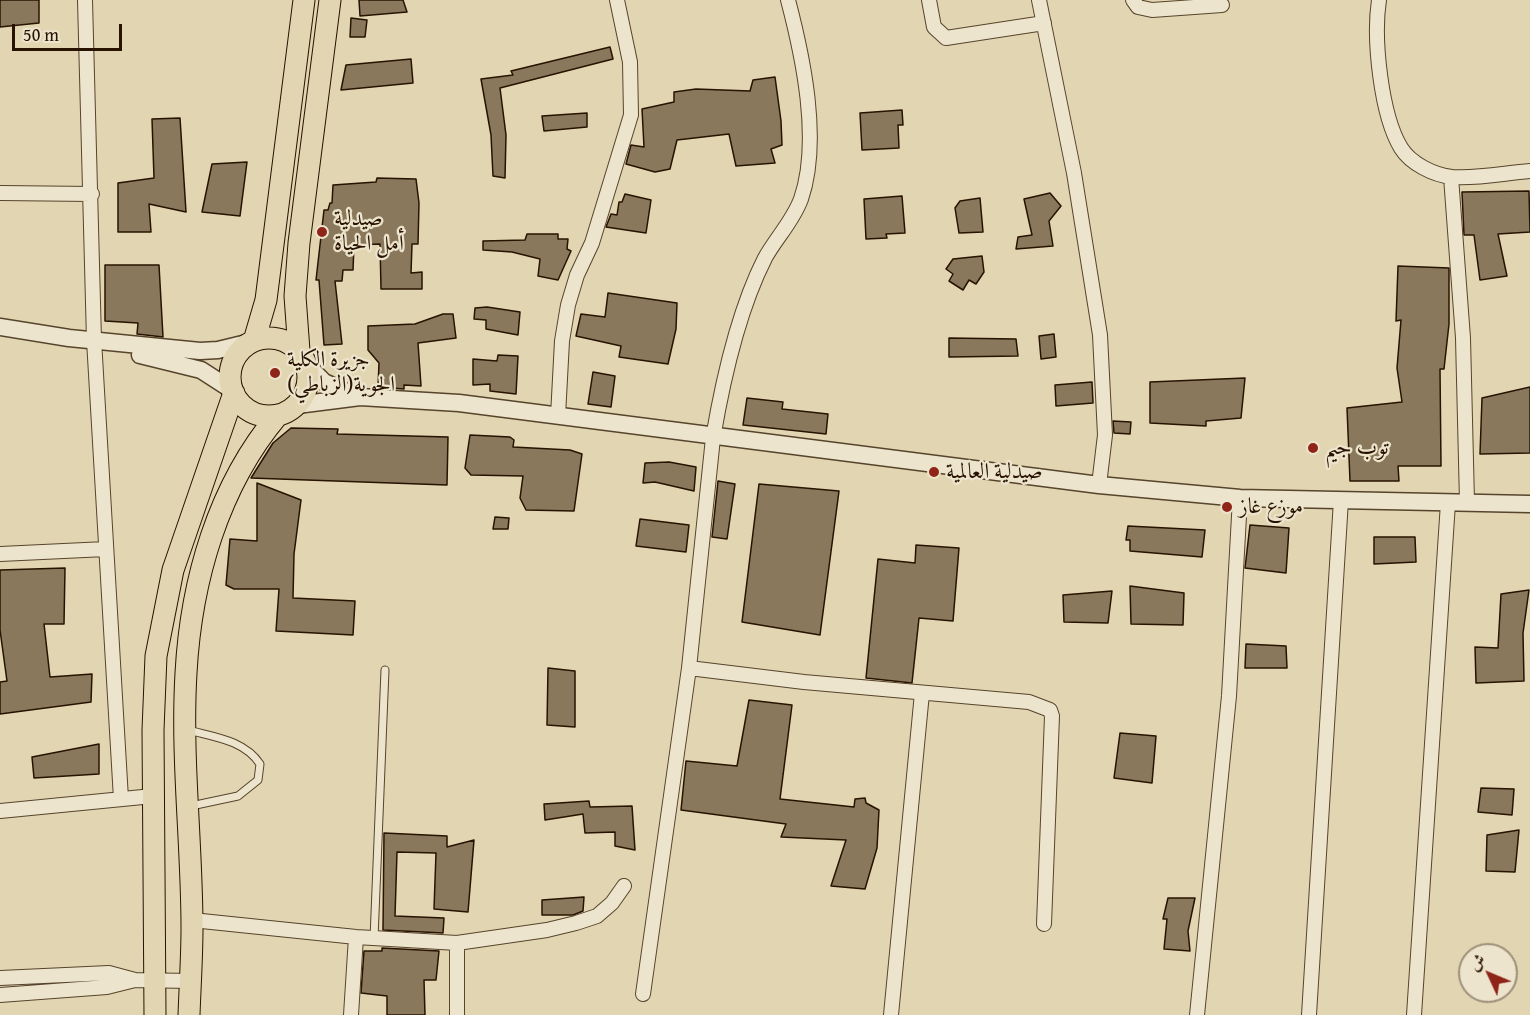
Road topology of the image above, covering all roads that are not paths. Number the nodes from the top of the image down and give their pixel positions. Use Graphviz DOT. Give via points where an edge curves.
graph roads {
  1 [pos="85,0"];
  2 [pos="304,0"];
  3 [pos="330,0"];
  4 [pos="617,0"];
  5 [pos="788,0"];
  6 [pos="929,0"];
  7 [pos="1039,0"];
  8 [pos="1133,0"];
  9 [pos="1379,0"];
  10 [pos="1222,5"];
  11 [pos="1044,23"];
  12 [pos="1530,171"];
  13 [pos="1451,177"];
  14 [pos="0,194"];
  15 [pos="92,194"];
  16 [pos="0,327"];
  17 [pos="95,342"];
  18 [pos="252,342"];
  19 [pos="303,358"];
  20 [pos="233,392"];
  21 [pos="360,397"];
  22 [pos="297,405"];
  23 [pos="278,415"];
  24 [pos="558,416"];
  25 [pos="713,438"];
  26 [pos="1100,485"];
  27 [pos="1240,498"];
  28 [pos="1341,500"];
  29 [pos="1467,502"];
  30 [pos="1448,503"];
  31 [pos="1530,504"];
  32 [pos="106,549"];
  33 [pos="0,554"];
  34 [pos="689,668"];
  35 [pos="385,670"];
  36 [pos="922,693"];
  37 [pos="186,729"];
  38 [pos="153,796"];
  39 [pos="121,799"];
  40 [pos="188,807"];
  41 [pos="0,811"];
  42 [pos="624,886"];
  43 [pos="192,920"];
  44 [pos="1044,924"];
  45 [pos="356,937"];
  46 [pos="374,938"];
  47 [pos="457,943"];
  48 [pos="0,978"];
  49 [pos="146,980"];
  50 [pos="190,981"];
  51 [pos="643,994"];
  52 [pos="0,995"];
  53 [pos="155,1015"];
  54 [pos="189,1015"];
  55 [pos="351,1015"];
  56 [pos="457,1015"];
  57 [pos="891,1015"];
  58 [pos="1197,1015"];
  59 [pos="1310,1015"];
  60 [pos="1414,1015"];
  1 -- 15 [label="street"];
  2 -- 18 [label="main road" via="266,300"];
  3 -- 19 [label="main road" via="295,296"];
  4 -- 24 [label="street" via="630,62 631,115 595,234 568,305"];
  5 -- 25 [label="street" via="804,65 808,103 804,185 801,200 766,256 748,295"];
  6 -- 11 [label="street" via="934,27 946,38"];
  7 -- 11 [label="street"];
  8 -- 10 [label="street" via="1138,8 1152,10"];
  9 -- 13 [label="street" via="1378,50 1383,93 1400,147 1420,166"];
  11 -- 26 [label="street" via="1074,173 1100,335 1105,435"];
  12 -- 13 [label="street"];
  13 -- 29 [label="street" via="1463,338"];
  14 -- 15 [label="street"];
  15 -- 17 [label="street"];
  16 -- 17 [label="street"];
  17 -- 18 [label="street" via="200,351"];
  17 -- 20 [label="street" via="201,370"];
  17 -- 32 [label="street"];
  18 -- 19 [label="main road" via="273,338 291,344"];
  18 -- 20 [label="main road" via="233,363"];
  19 -- 21 [label="street" via="329,385"];
  19 -- 22 [label="main road" via="308,386"];
  20 -- 23 [label="main road" via="247,410"];
  20 -- 38 [label="main road" via="164,604 153,690"];
  21 -- 22 [label="street"];
  21 -- 24 [label="street" via="459,403"];
  22 -- 23 [label="main road"];
  23 -- 37 [label="main road" via="233,481 210,540 188,654"];
  24 -- 25 [label="street"];
  25 -- 26 [label="street" via="822,448"];
  25 -- 34 [label="street"];
  26 -- 27 [label="street"];
  27 -- 28 [label="street"];
  27 -- 58 [label="street" via="1229,696"];
  28 -- 30 [label="street"];
  28 -- 59 [label="street"];
  29 -- 30 [label="street"];
  29 -- 31 [label="street"];
  30 -- 60 [label="street"];
  32 -- 33 [label="street"];
  32 -- 39 [label="street"];
  34 -- 36 [label="street"];
  34 -- 51 [label="street"];
  35 -- 46 [label="lane"];
  36 -- 44 [label="street" via="1029,702 1050,710"];
  36 -- 57 [label="street"];
  37 -- 40 [label="main road"];
  37 -- 40 [label="lane" via="242,745 260,765 258,780 238,796"];
  38 -- 39 [label="street"];
  38 -- 49 [label="main road"];
  39 -- 41 [label="street"];
  40 -- 43 [label="main road"];
  42 -- 47 [label="street" via="597,916 547,930"];
  43 -- 45 [label="street"];
  43 -- 50 [label="main road"];
  45 -- 46 [label="street"];
  45 -- 55 [label="street"];
  46 -- 47 [label="street"];
  47 -- 56 [label="street"];
  48 -- 49 [label="street" via="109,973"];
  49 -- 50 [label="street"];
  49 -- 52 [label="street"];
  49 -- 53 [label="main road"];
  50 -- 54 [label="main road"];
}
